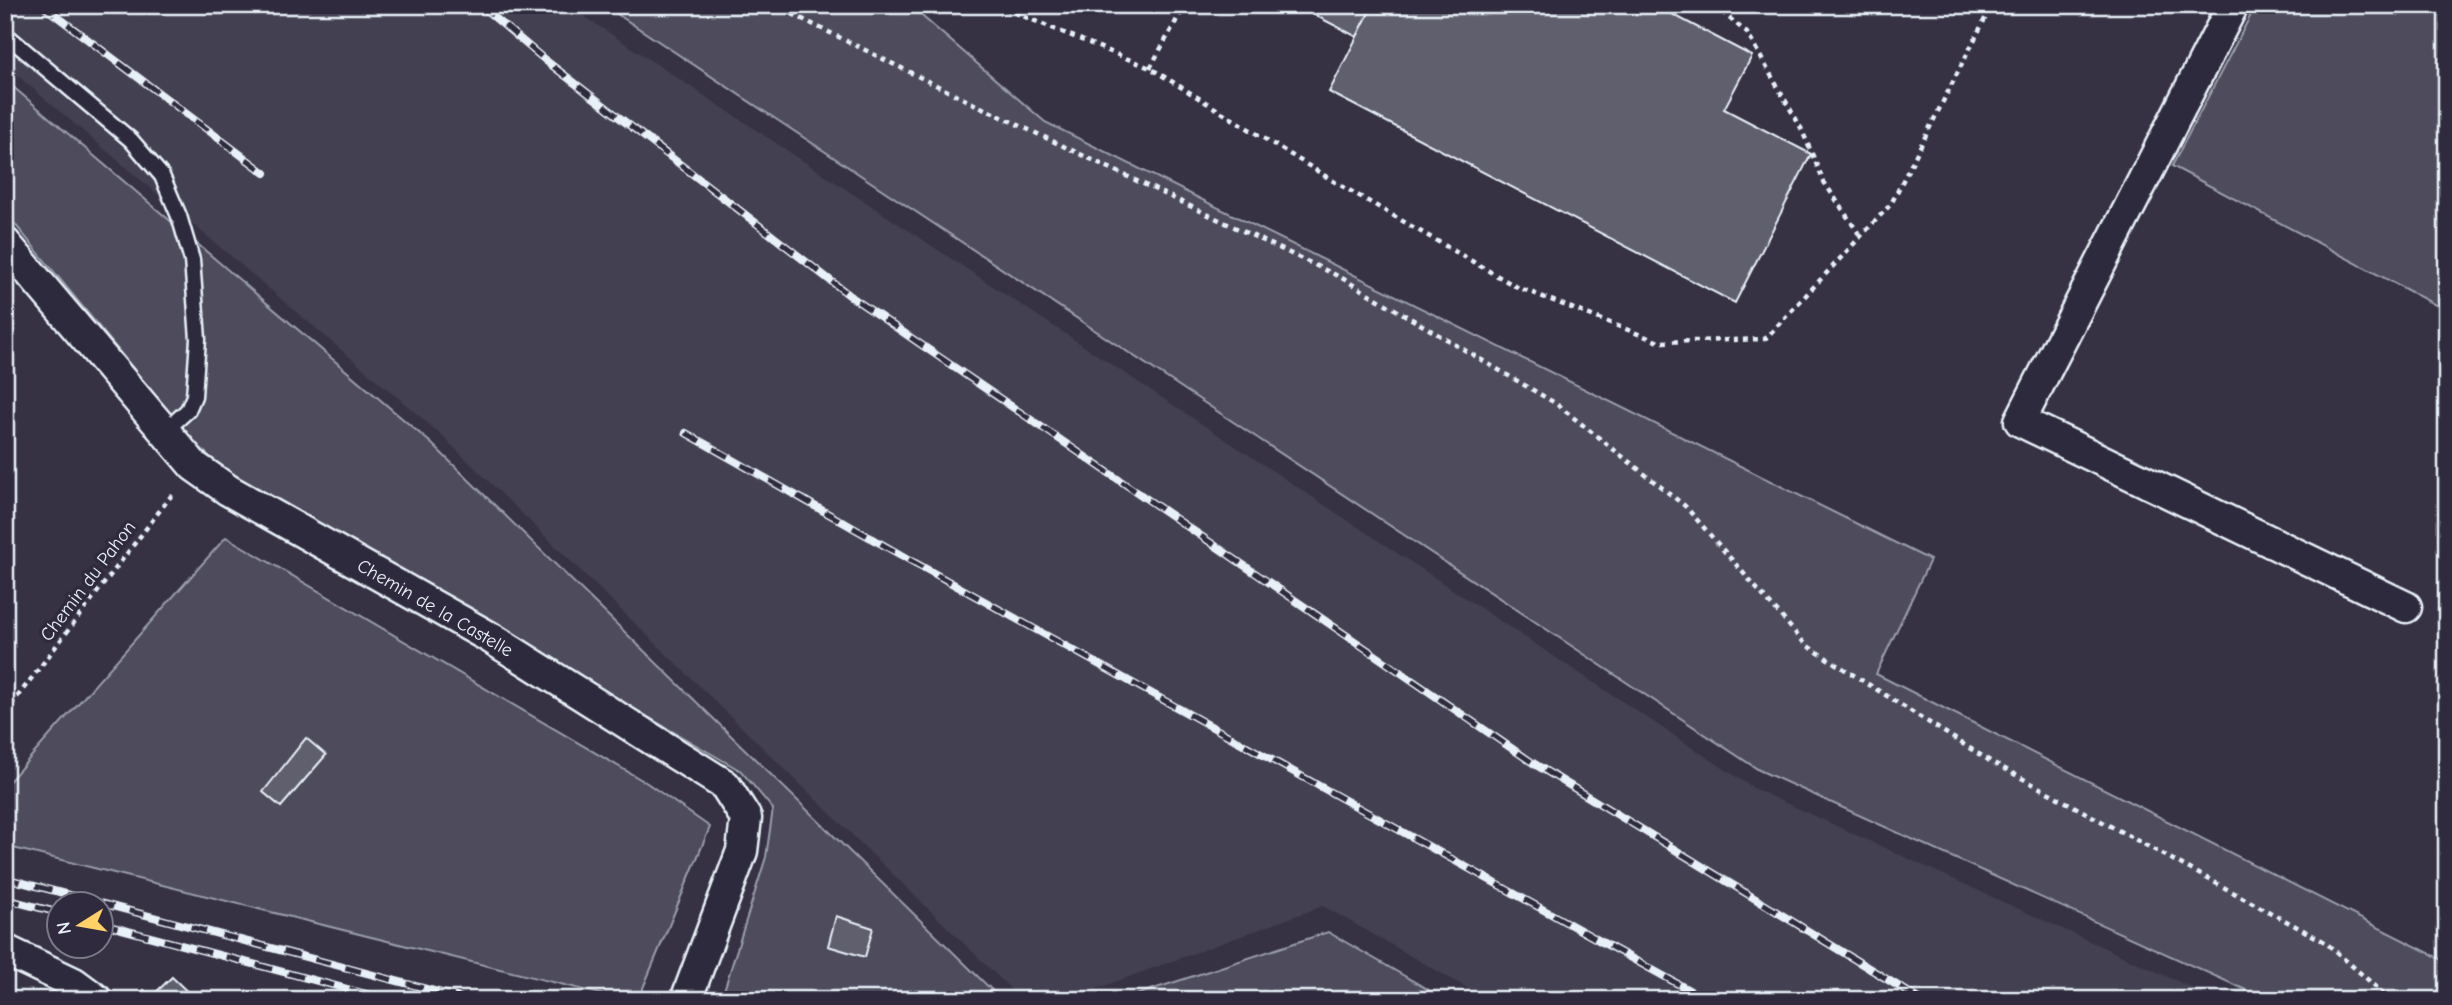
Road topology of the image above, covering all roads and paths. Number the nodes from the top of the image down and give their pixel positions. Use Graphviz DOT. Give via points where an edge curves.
graph roads {
  1 [pos="774,5"];
  2 [pos="996,5"];
  3 [pos="1185,5"];
  4 [pos="1714,5"];
  5 [pos="1992,5"];
  6 [pos="2233,5"];
  7 [pos="5,34"];
  8 [pos="1150,68"];
  9 [pos="1861,237"];
  10 [pos="5,243"];
  11 [pos="164,432"];
  12 [pos="194,466"];
  13 [pos="2406,607"];
  14 [pos="5,713"];
  15 [pos="5,950"];
  16 [pos="688,994"];
  17 [pos="97,1000"];
  18 [pos="2391,1000"];
  1 -- 18 [label="path" via="1340,277 1555,403 1685,506 1806,645 1990,761 2325,943"];
  2 -- 8 [label="path"];
  3 -- 8 [label="path"];
  4 -- 9 [label="path" via="1747,33 1801,128 1824,182"];
  5 -- 9 [label="path" via="1891,204"];
  6 -- 13 [label="street" via="2020,421"];
  7 -- 11 [label="lane" via="131,140 162,176 175,206 192,260 198,339 194,396 188,410"];
  8 -- 9 [label="path" via="1515,286 1659,342 1765,339"];
  10 -- 11 [label="street, Chemin de la Castelle"];
  11 -- 12 [label="street, Chemin de la Castelle"];
  12 -- 14 [label="path, Chemin du Pahon"];
  12 -- 16 [label="street, Chemin de la Castelle" via="228,490 491,638 725,785 746,818 742,851"];
  15 -- 17 [label="street" via="74,982"];
}
